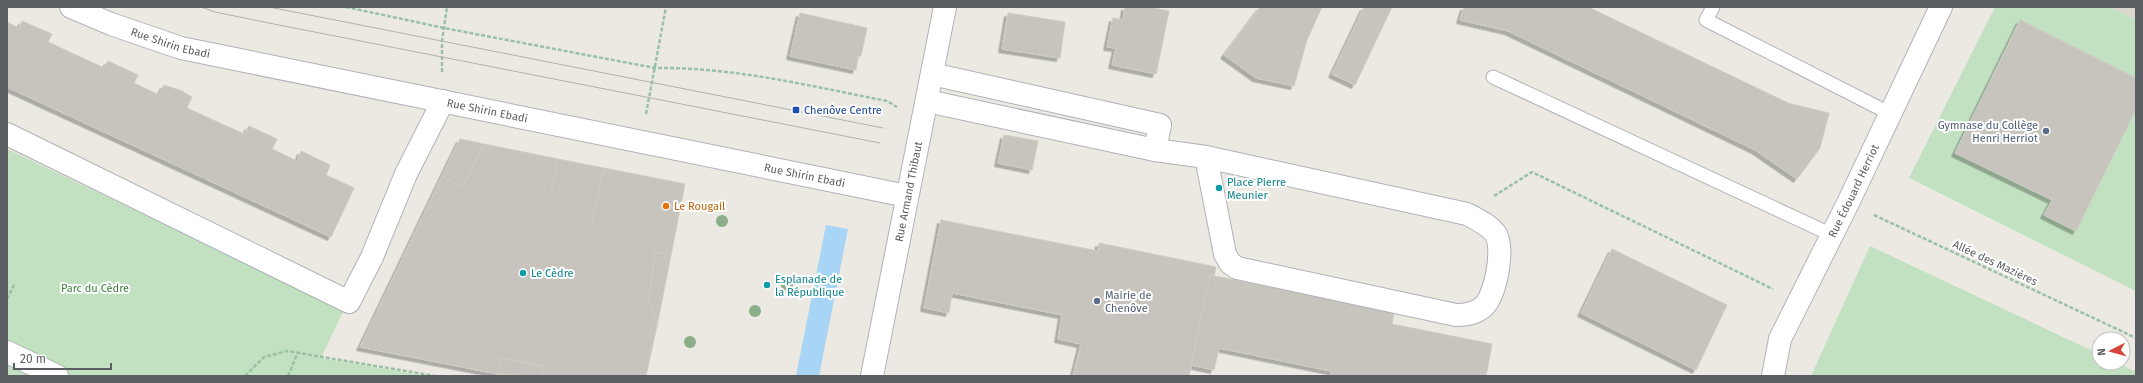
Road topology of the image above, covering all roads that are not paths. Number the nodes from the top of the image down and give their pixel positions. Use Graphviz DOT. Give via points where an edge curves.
graph roads {
  1 [pos="72,7"];
  2 [pos="945,7"];
  3 [pos="1713,7"];
  4 [pos="1942,7"];
  5 [pos="932,74"];
  6 [pos="1492,77"];
  7 [pos="927,101"];
  8 [pos="443,102"];
  9 [pos="1891,114"];
  10 [pos="7,134"];
  11 [pos="1156,150"];
  12 [pos="1206,158"];
  13 [pos="908,196"];
  14 [pos="1832,235"];
  15 [pos="7,352"];
  16 [pos="57,376"];
  17 [pos="872,376"];
  18 [pos="1773,376"];
  1 -- 8 [label="street, Rue Shirin Ebadi" via="111,24 181,48"];
  2 -- 5 [label="street, Rue Armand Thibaut"];
  3 -- 9 [label="lane" via="1706,20"];
  4 -- 9 [label="street, Rue Édouard Herriot"];
  5 -- 7 [label="street, Rue Armand Thibaut"];
  5 -- 11 [label="street" via="1160,125"];
  6 -- 14 [label="lane"];
  7 -- 11 [label="street"];
  7 -- 13 [label="street, Rue Armand Thibaut"];
  8 -- 10 [label="street" via="406,174 372,256 349,302"];
  8 -- 13 [label="street, Rue Shirin Ebadi"];
  9 -- 14 [label="street, Rue Édouard Herriot"];
  11 -- 12 [label="street"];
  12 -- 12 [label="street" via="1224,254 1238,268 1456,315 1476,311 1490,300 1500,257 1495,234 1487,225 1467,214"];
  13 -- 17 [label="street, Rue Armand Thibaut"];
  14 -- 18 [label="street, Rue Édouard Herriot" via="1780,339"];
  15 -- 16 [label="street"];
}
